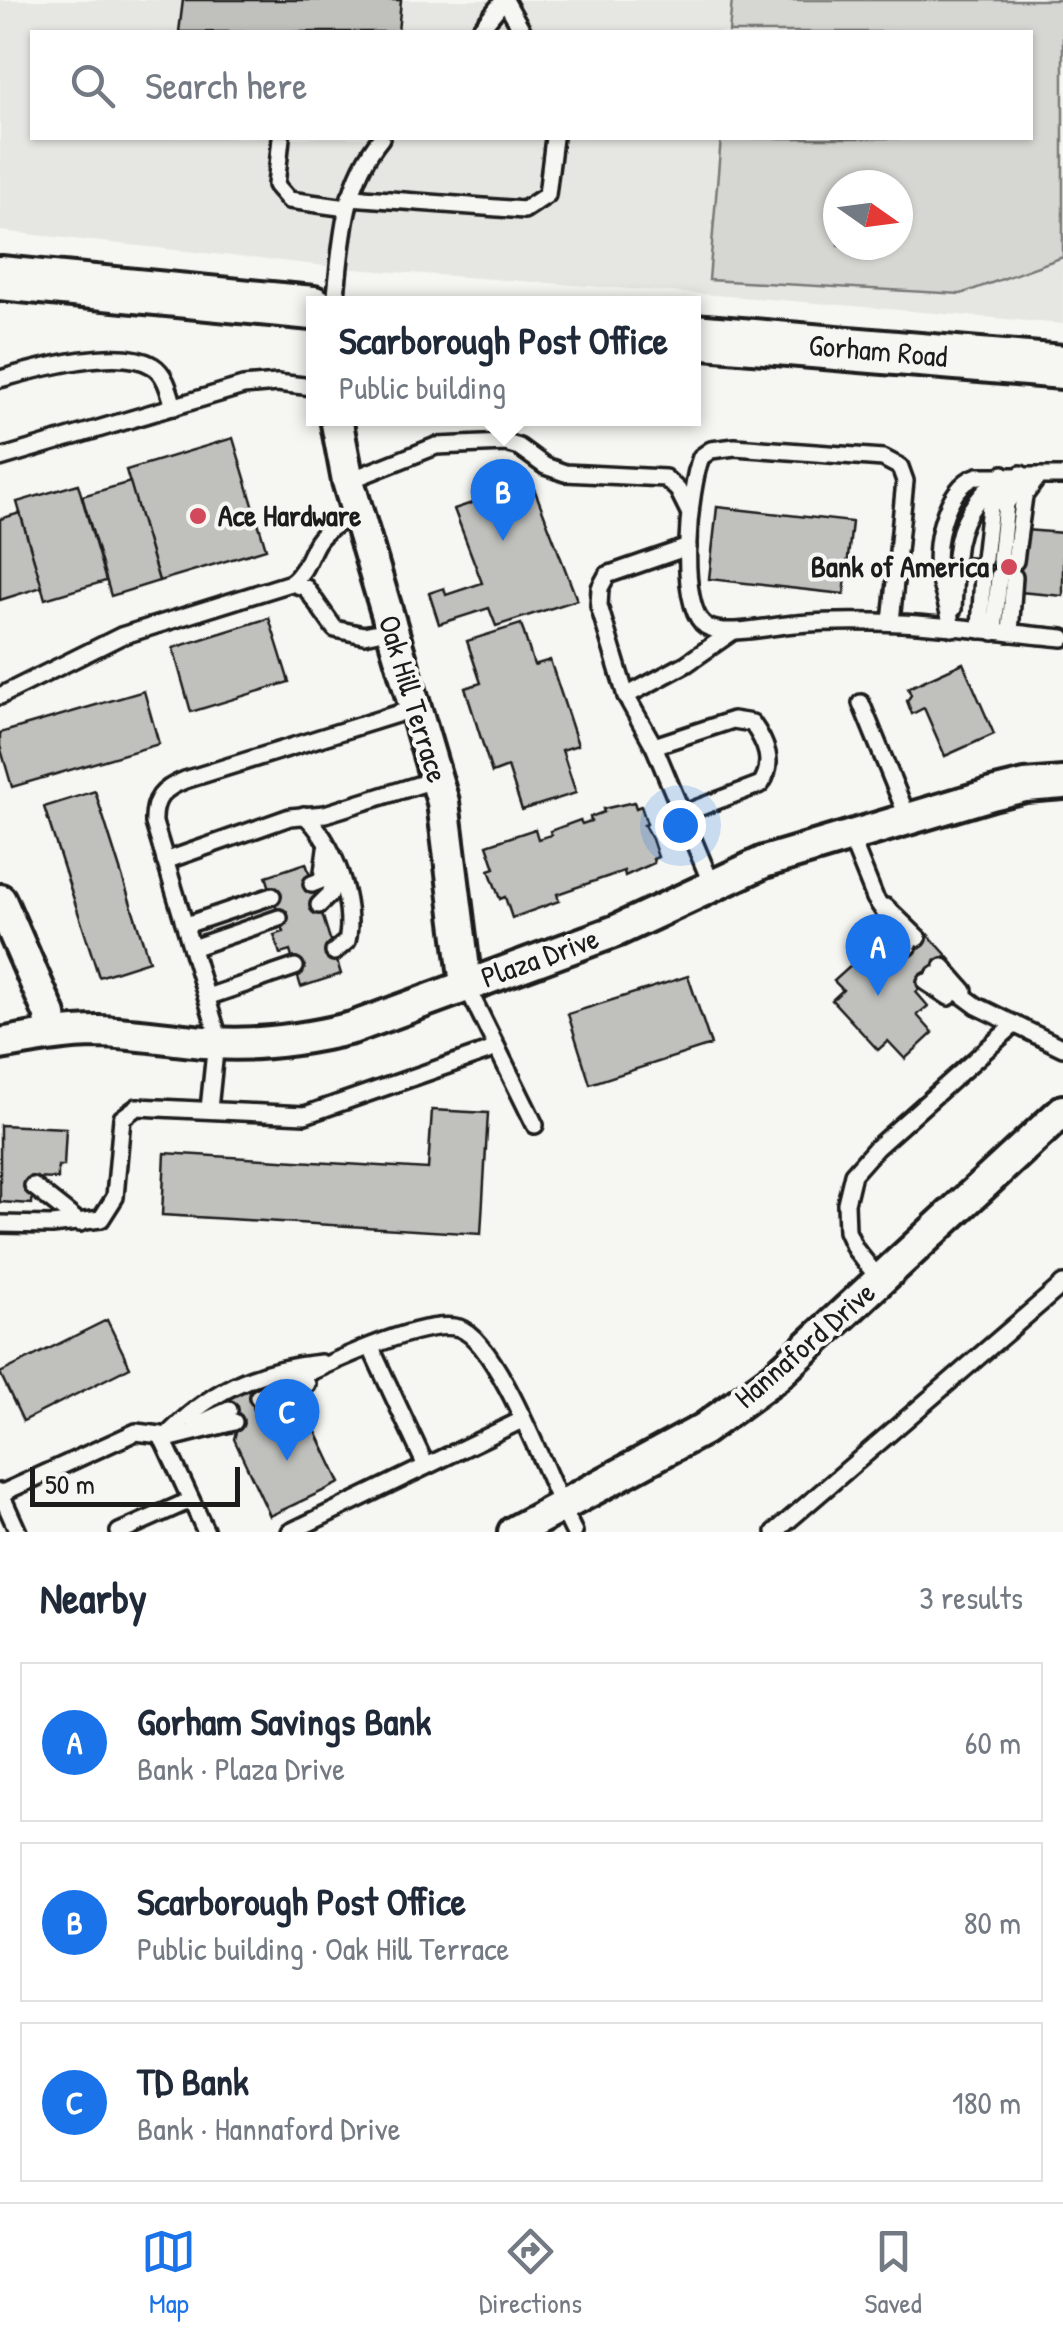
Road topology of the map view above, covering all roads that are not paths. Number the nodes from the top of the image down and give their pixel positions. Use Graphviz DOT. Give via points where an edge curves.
graph roads {
  1 [pos="504,0"];
  2 [pos="480,30"];
  3 [pos="522,30"];
  4 [pos="281,140"];
  5 [pos="380,140"];
  6 [pos="554,140"];
  7 [pos="348,202"];
  8 [pos="0,278"];
  9 [pos="337,296"];
  10 [pos="306,307"];
  11 [pos="701,337"];
  12 [pos="1063,367"];
  13 [pos="0,379"];
  14 [pos="306,386"];
  15 [pos="174,407"];
  16 [pos="338,426"];
  17 [pos="0,458"];
  18 [pos="1003,474"];
  19 [pos="1032,474"];
  20 [pos="1063,476"];
  21 [pos="348,481"];
  22 [pos="357,514"];
  23 [pos="691,518"];
  24 [pos="688,547"];
  25 [pos="999,568"];
  26 [pos="291,583"];
  27 [pos="891,622"];
  28 [pos="952,628"];
  29 [pos="392,629"];
  30 [pos="735,630"];
  31 [pos="994,632"];
  32 [pos="1063,638"];
  33 [pos="0,696"];
  34 [pos="626,696"];
  35 [pos="861,703"];
  36 [pos="416,708"];
  37 [pos="654,746"];
  38 [pos="437,779"];
  39 [pos="1063,784"];
  40 [pos="682,814"];
  41 [pos="304,815"];
  42 [pos="908,818"];
  43 [pos="323,836"];
  44 [pos="850,836"];
  45 [pos="165,860"];
  46 [pos="337,872"];
  47 [pos="312,884"];
  48 [pos="712,885"];
  49 [pos="272,896"];
  50 [pos="875,898"];
  51 [pos="0,900"];
  52 [pos="319,905"];
  53 [pos="279,918"];
  54 [pos="186,925"];
  55 [pos="192,948"];
  56 [pos="334,952"];
  57 [pos="295,966"];
  58 [pos="935,975"];
  59 [pos="466,985"];
  60 [pos="207,998"];
  61 [pos="1014,1024"];
  62 [pos="52,1034"];
  63 [pos="218,1043"];
  64 [pos="0,1044"];
  65 [pos="497,1048"];
  66 [pos="1063,1048"];
  67 [pos="209,1110"];
  68 [pos="1063,1111"];
  69 [pos="535,1125"];
  70 [pos="32,1191"];
  71 [pos="75,1223"];
  72 [pos="0,1224"];
  73 [pos="880,1280"];
  74 [pos="1063,1284"];
  75 [pos="371,1348"];
  76 [pos="333,1362"];
  77 [pos="260,1402"];
  78 [pos="231,1416"];
  79 [pos="522,1420"];
  80 [pos="163,1440"];
  81 [pos="426,1466"];
  82 [pos="0,1493"];
  83 [pos="190,1500"];
  84 [pos="568,1520"];
  85 [pos="18,1532"];
  86 [pos="119,1532"];
  87 [pos="206,1532"];
  88 [pos="290,1532"];
  89 [pos="514,1532"];
  90 [pos="776,1532"];
  1 -- 2 [label="lane"];
  1 -- 3 [label="lane"];
  4 -- 7 [label="lane" via="276,185 288,200"];
  5 -- 7 [label="lane"];
  6 -- 7 [label="lane" via="547,195 524,210"];
  7 -- 9 [label="lane"];
  8 -- 10 [label="main road"];
  11 -- 12 [label="main road, Gorham Road"];
  13 -- 15 [label="lane" via="78,360 132,361 154,367"];
  14 -- 15 [label="lane" via="258,382"];
  15 -- 17 [label="lane"];
  16 -- 21 [label="street, Oak Hill Terrace"];
  18 -- 19 [label="lane"];
  18 -- 28 [label="lane" via="965,516"];
  18 -- 28 [label="lane" via="968,478 950,498 938,570"];
  19 -- 20 [label="lane"];
  19 -- 25 [label="lane"];
  19 -- 25 [label="lane" via="990,506"];
  21 -- 22 [label="street, Oak Hill Terrace"];
  21 -- 23 [label="lane" via="436,446 506,443 565,473 665,478"];
  22 -- 26 [label="lane" via="318,540"];
  22 -- 29 [label="street, Oak Hill Terrace"];
  23 -- 24 [label="lane"];
  23 -- 27 [label="lane" via="698,464 710,450 883,458 900,467 905,480"];
  24 -- 30 [label="lane" via="686,582 696,616 710,629"];
  24 -- 34 [label="lane" via="615,570 603,581 600,606"];
  25 -- 31 [label="lane"];
  25 -- 31 [label="lane"];
  26 -- 29 [label="lane" via="306,588 334,629 364,635"];
  26 -- 33 [label="lane" via="121,636"];
  27 -- 28 [label="lane"];
  27 -- 30 [label="lane"];
  28 -- 31 [label="lane"];
  29 -- 36 [label="street, Oak Hill Terrace"];
  30 -- 34 [label="lane"];
  31 -- 32 [label="lane"];
  34 -- 37 [label="lane"];
  35 -- 42 [label="lane"];
  36 -- 38 [label="street, Oak Hill Terrace"];
  36 -- 45 [label="lane" via="172,785 154,804"];
  37 -- 40 [label="lane"];
  37 -- 40 [label="lane" via="733,720 752,724 764,740 769,768 761,784"];
  38 -- 41 [label="lane"];
  38 -- 59 [label="street, Oak Hill Terrace"];
  39 -- 42 [label="street, Plaza Drive" via="1026,786"];
  40 -- 48 [label="lane"];
  41 -- 43 [label="lane"];
  41 -- 45 [label="lane"];
  42 -- 44 [label="street, Plaza Drive"];
  43 -- 46 [label="lane"];
  43 -- 47 [label="lane" via="324,874"];
  44 -- 48 [label="street, Plaza Drive"];
  44 -- 50 [label="lane"];
  45 -- 54 [label="lane"];
  46 -- 52 [label="lane"];
  46 -- 56 [label="lane" via="350,918 347,941"];
  48 -- 59 [label="street, Plaza Drive" via="616,931"];
  49 -- 54 [label="lane"];
  50 -- 50 [label="lane" via="879,918 909,946"];
  51 -- 62 [label="street" via="50,1015"];
  53 -- 55 [label="lane"];
  54 -- 55 [label="lane"];
  55 -- 60 [label="lane"];
  57 -- 60 [label="lane"];
  58 -- 61 [label="lane"];
  59 -- 63 [label="street, Plaza Drive" via="352,1028"];
  59 -- 65 [label="lane"];
  60 -- 63 [label="lane"];
  61 -- 66 [label="lane"];
  61 -- 73 [label="lane" via="853,1174 847,1231"];
  62 -- 63 [label="street, Plaza Drive"];
  62 -- 64 [label="street, Plaza Drive"];
  63 -- 67 [label="lane"];
  65 -- 67 [label="lane" via="305,1115"];
  65 -- 69 [label="lane"];
  67 -- 71 [label="lane" via="129,1110 118,1133 115,1197 101,1219"];
  68 -- 73 [label="street, Hannaford Drive"];
  70 -- 71 [label="lane"];
  71 -- 72 [label="lane"];
  73 -- 84 [label="street, Hannaford Drive" via="776,1376"];
  74 -- 90 [label="lane"];
  75 -- 76 [label="lane"];
  75 -- 79 [label="lane" via="432,1326 458,1328 474,1336 494,1362"];
  75 -- 81 [label="lane"];
  76 -- 77 [label="lane"];
  76 -- 80 [label="lane" via="284,1366 246,1379 184,1418"];
  78 -- 80 [label="lane"];
  79 -- 81 [label="lane"];
  79 -- 84 [label="lane"];
  80 -- 82 [label="lane" via="155,1432 136,1432"];
  80 -- 83 [label="lane"];
  81 -- 88 [label="lane"];
  82 -- 85 [label="lane"];
  83 -- 86 [label="lane"];
  83 -- 87 [label="lane"];
  84 -- 89 [label="street, Hannaford Drive"];
}
